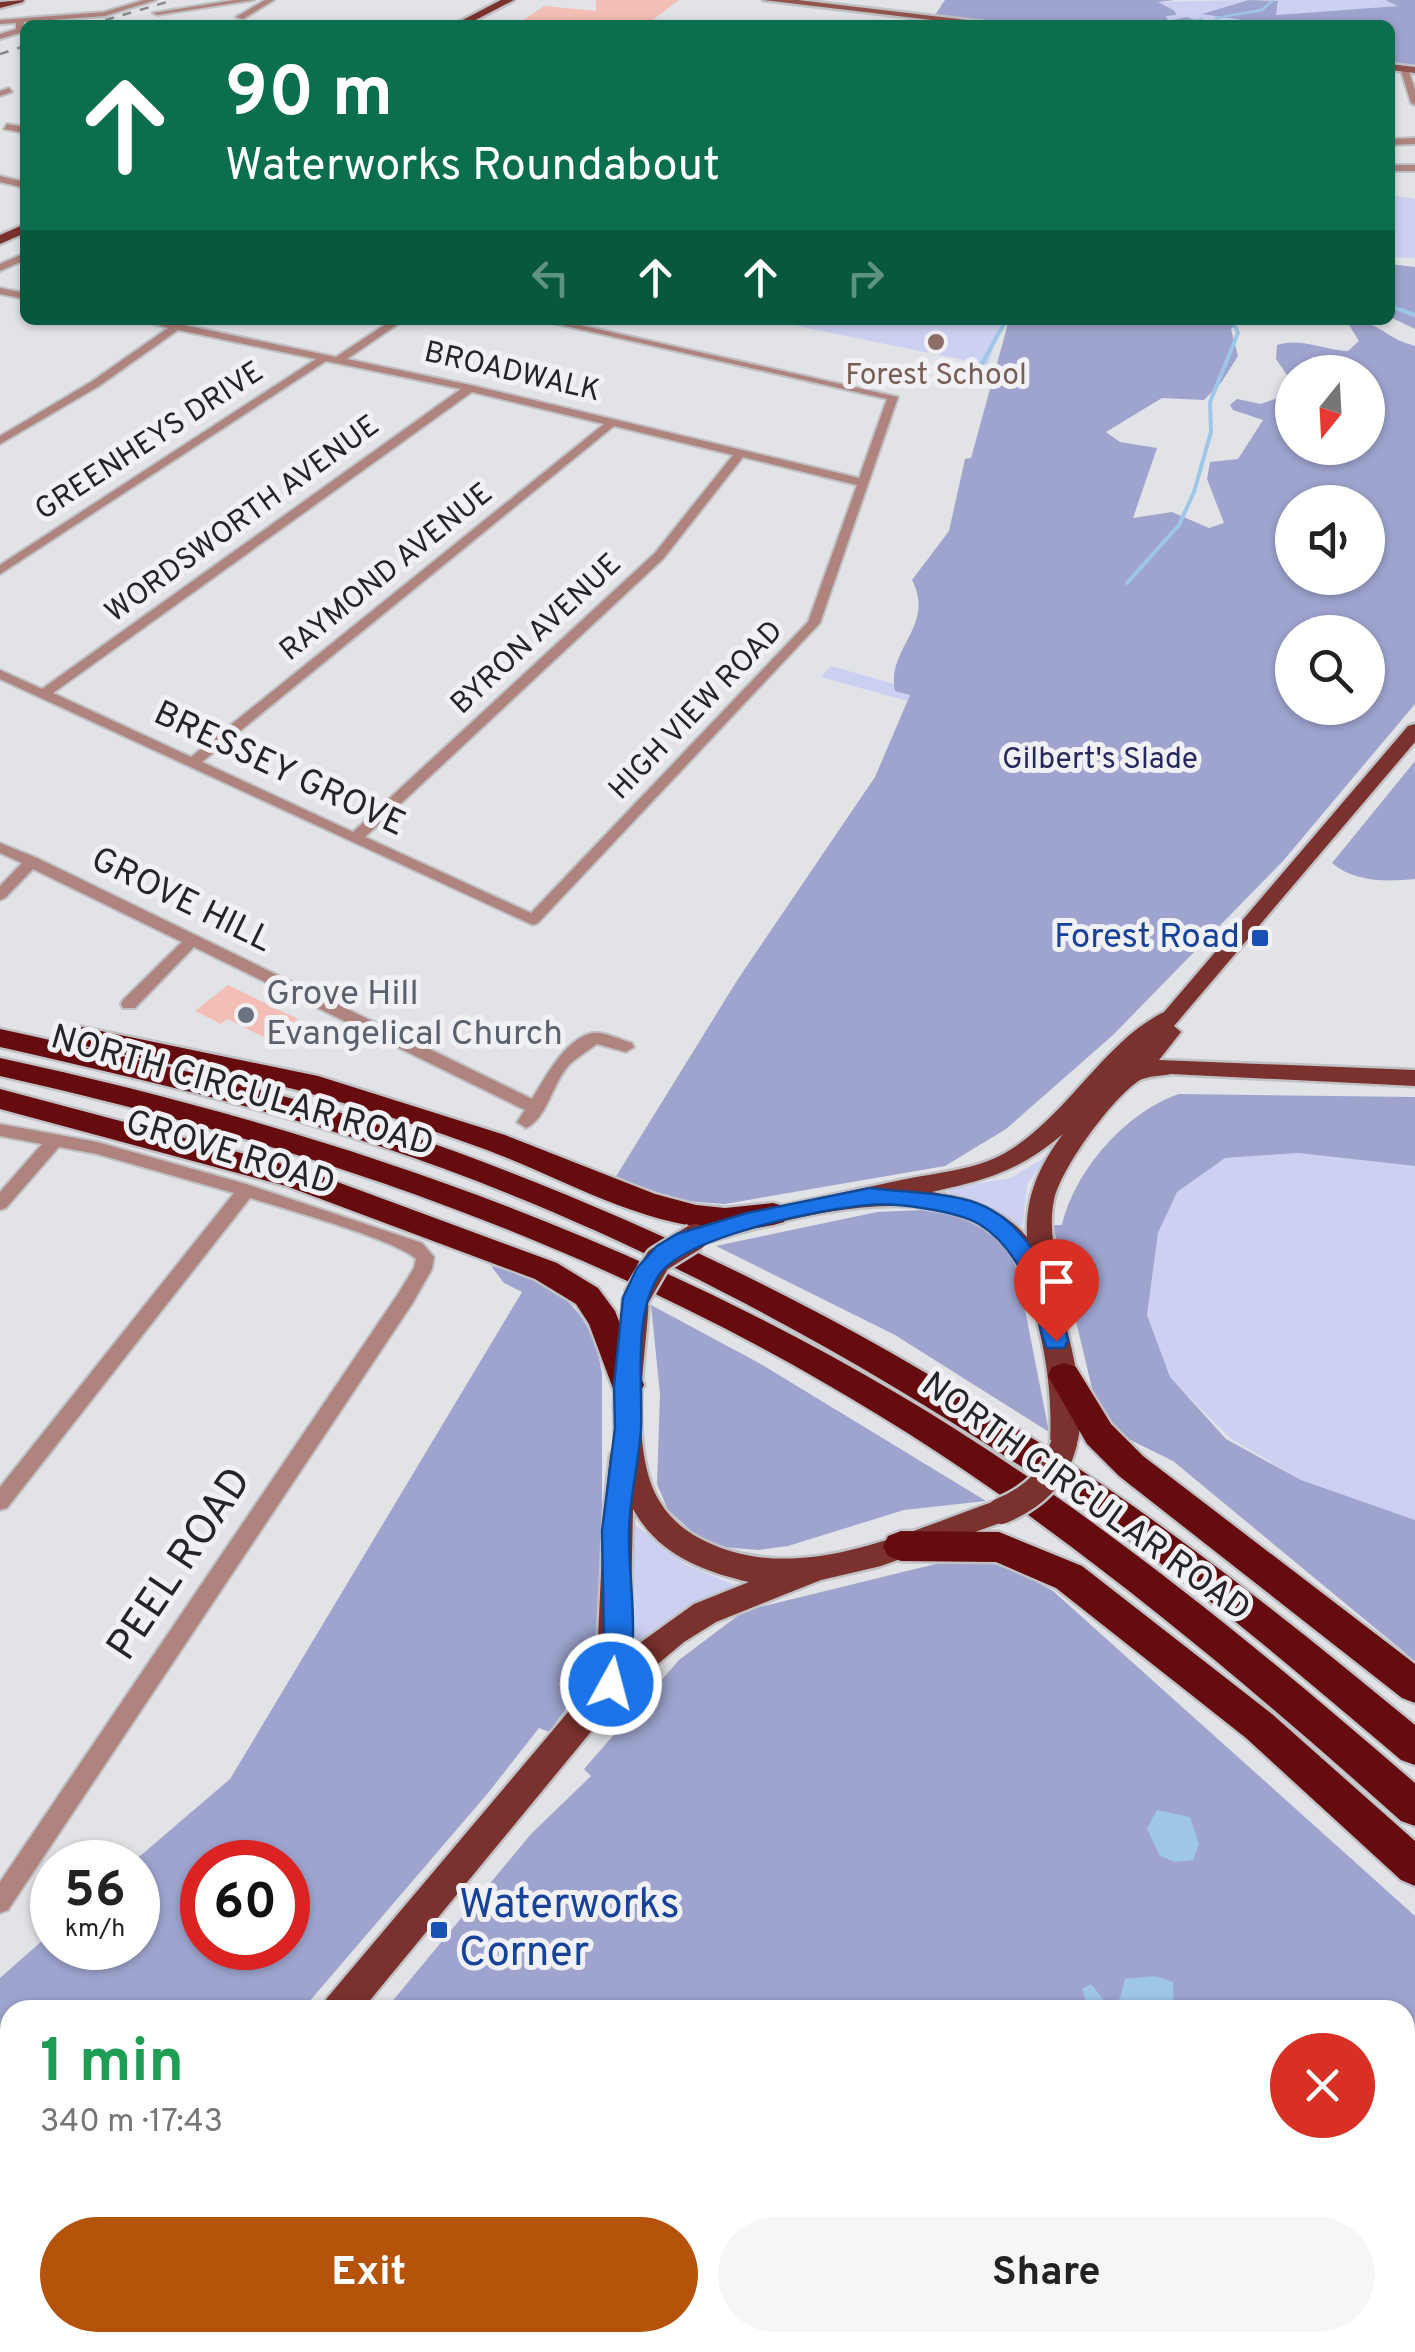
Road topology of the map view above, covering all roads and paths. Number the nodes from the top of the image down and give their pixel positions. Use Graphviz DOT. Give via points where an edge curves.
graph roads {
  1 [pos="20,0"];
  2 [pos="152,0"];
  3 [pos="250,0"];
  4 [pos="270,0"];
  5 [pos="509,0"];
  6 [pos="768,0"];
  7 [pos="0,5"];
  8 [pos="156,12"];
  9 [pos="240,17"];
  10 [pos="20,20"];
  11 [pos="468,20"];
  12 [pos="913,20"];
  13 [pos="0,22"];
  14 [pos="0,37"];
  15 [pos="1410,69"];
  16 [pos="1395,84"];
  17 [pos="1406,84"];
  18 [pos="1415,103"];
  19 [pos="8,128"];
  20 [pos="20,129"];
  21 [pos="0,179"];
  22 [pos="20,180"];
  23 [pos="13,182"];
  24 [pos="20,184"];
  25 [pos="178,325"];
  26 [pos="190,325"];
  27 [pos="389,325"];
  28 [pos="567,325"];
  29 [pos="333,357"];
  30 [pos="470,388"];
  31 [pos="611,422"];
  32 [pos="0,441"];
  33 [pos="740,454"];
  34 [pos="864,483"];
  35 [pos="0,570"];
  36 [pos="0,674"];
  37 [pos="45,693"];
  38 [pos="1415,730"];
  39 [pos="194,762"];
  40 [pos="354,839"];
  41 [pos="0,847"];
  42 [pos="32,862"];
  43 [pos="0,895"];
  44 [pos="533,920"];
  45 [pos="192,940"];
  46 [pos="128,1004"];
  47 [pos="0,1021"];
  48 [pos="1170,1026"];
  49 [pos="0,1038"];
  50 [pos="626,1047"];
  51 [pos="0,1067"];
  52 [pos="1198,1068"];
  53 [pos="1133,1072"];
  54 [pos="1226,1072"];
  55 [pos="1415,1078"];
  56 [pos="1106,1089"];
  57 [pos="0,1098"];
  58 [pos="0,1130"];
  59 [pos="56,1139"];
  60 [pos="246,1190"];
  61 [pos="870,1196"];
  62 [pos="0,1204"];
  63 [pos="773,1214"];
  64 [pos="424,1268"];
  65 [pos="1048,1306"];
  66 [pos="1064,1376"];
  67 [pos="627,1385"];
  68 [pos="628,1428"];
  69 [pos="0,1502"];
  70 [pos="901,1546"];
  71 [pos="811,1571"];
  72 [pos="611,1684"];
  73 [pos="1415,1686"];
  74 [pos="1415,1748"];
  75 [pos="1415,1808"];
  76 [pos="1415,1867"];
  77 [pos="0,1902"];
  78 [pos="348,2000"];
  1 -- 7 [label="main road"];
  2 -- 10 [label="street"];
  3 -- 8 [label="street"];
  4 -- 9 [label="street"];
  5 -- 11 [label="main road"];
  6 -- 12 [label="street"];
  10 -- 13 [label="street"];
  10 -- 14 [label="street" via="20,30"];
  15 -- 17 [label="street"];
  16 -- 17 [label="street"];
  17 -- 18 [label="street"];
  19 -- 20 [label="street"];
  21 -- 23 [label="street"];
  22 -- 23 [label="street"];
  23 -- 24 [label="street"];
  25 -- 32 [label="street"];
  26 -- 29 [label="street, BROADWALK"];
  27 -- 29 [label="street, GREENHEYS DRIVE"];
  28 -- 34 [label="street, HIGH VIEW ROAD" via="893,397"];
  29 -- 30 [label="street, BROADWALK"];
  29 -- 35 [label="street, GREENHEYS DRIVE"];
  30 -- 31 [label="street, BROADWALK"];
  30 -- 37 [label="street, WORDSWORTH AVENUE"];
  31 -- 33 [label="street, BROADWALK"];
  31 -- 39 [label="street, RAYMOND AVENUE"];
  33 -- 34 [label="street, BROADWALK"];
  33 -- 40 [label="street, BYRON AVENUE" via="659,556"];
  34 -- 44 [label="street, HIGH VIEW ROAD" via="814,624"];
  36 -- 37 [label="street, BRESSEY GROVE"];
  37 -- 39 [label="street, BRESSEY GROVE"];
  38 -- 48 [label="main road"];
  39 -- 40 [label="street, BRESSEY GROVE"];
  40 -- 44 [label="street, BRESSEY GROVE"];
  41 -- 42 [label="street, GROVE HILL"];
  42 -- 43 [label="street"];
  42 -- 45 [label="street, GROVE HILL"];
  45 -- 46 [label="street"];
  45 -- 50 [label="street, GROVE HILL" via="531,1115 564,1062 595,1038"];
  47 -- 63 [label="highway" via="308,1083 696,1216"];
  48 -- 52 [label="main road"];
  48 -- 53 [label="main road"];
  48 -- 56 [label="main road" via="1150,1028"];
  49 -- 74 [label="highway, NORTH CIRCULAR ROAD" via="159,1074 426,1152 527,1188 720,1274 924,1384 1096,1496"];
  51 -- 75 [label="highway, NORTH CIRCULAR ROAD" via="198,1114 406,1177 584,1247 714,1308 898,1412 1122,1564"];
  52 -- 53 [label="main road"];
  52 -- 54 [label="main road"];
  53 -- 56 [label="main road"];
  54 -- 55 [label="main road"];
  54 -- 56 [label="main road"];
  56 -- 61 [label="main road" via="1008,1164"];
  56 -- 65 [label="main road" via="1041,1198"];
  57 -- 67 [label="highway" via="294,1178 546,1271 586,1296 604,1320"];
  58 -- 59 [label="street, GROVE ROAD"];
  59 -- 60 [label="street, GROVE ROAD"];
  59 -- 62 [label="street"];
  60 -- 64 [label="street, GROVE ROAD" via="416,1248"];
  60 -- 69 [label="street"];
  61 -- 63 [label="main road"];
  61 -- 65 [label="main road" via="943,1203 989,1219 1018,1244"];
  63 -- 67 [label="main road, bridge" via="695,1237 657,1260 636,1298"];
  64 -- 77 [label="street, PEEL ROAD"];
  65 -- 66 [label="main road"];
  66 -- 70 [label="main road, bridge" via="1064,1443 1046,1484 1001,1511"];
  66 -- 73 [label="highway" via="1099,1434 1131,1466"];
  67 -- 68 [label="main road"];
  68 -- 71 [label="main road" via="639,1490 672,1537 729,1568"];
  68 -- 72 [label="main road" via="615,1531 618,1638"];
  70 -- 71 [label="main road"];
  70 -- 76 [label="highway" via="999,1547 1069,1577 1259,1726"];
  71 -- 72 [label="main road" via="706,1613"];
  72 -- 78 [label="main road"];
}
